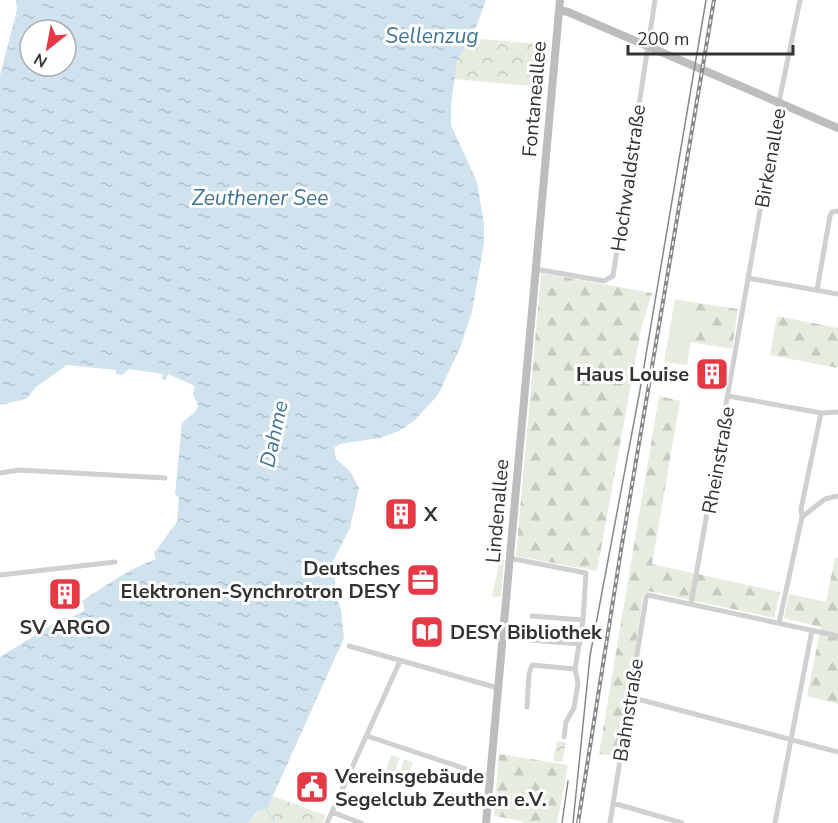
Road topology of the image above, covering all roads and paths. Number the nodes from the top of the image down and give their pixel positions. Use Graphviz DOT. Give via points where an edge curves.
graph roads {
  1 [pos="560,0"];
  2 [pos="655,0"];
  3 [pos="800,0"];
  4 [pos="559,10"];
  5 [pos="647,46"];
  6 [pos="779,102"];
  7 [pos="838,128"];
  8 [pos="541,202"];
  9 [pos="838,212"];
  10 [pos="535,269"];
  11 [pos="748,278"];
  12 [pos="817,290"];
  13 [pos="838,294"];
  14 [pos="742,316"];
  15 [pos="728,396"];
  16 [pos="821,412"];
  17 [pos="838,412"];
  18 [pos="0,473"];
  19 [pos="165,478"];
  20 [pos="838,496"];
  21 [pos="802,517"];
  22 [pos="509,558"];
  23 [pos="115,562"];
  24 [pos="0,575"];
  25 [pos="691,604"];
  26 [pos="532,616"];
  27 [pos="583,620"];
  28 [pos="779,623"];
  29 [pos="812,630"];
  30 [pos="838,636"];
  31 [pos="530,640"];
  32 [pos="580,644"];
  33 [pos="349,646"];
  34 [pos="400,661"];
  35 [pos="575,669"];
  36 [pos="498,688"];
  37 [pos="630,697"];
  38 [pos="527,707"];
  39 [pos="367,735"];
  40 [pos="564,737"];
  41 [pos="791,739"];
  42 [pos="838,752"];
  43 [pos="490,777"];
  44 [pos="613,803"];
  45 [pos="332,812"];
  46 [pos="327,823"];
  47 [pos="361,823"];
  48 [pos="486,823"];
  49 [pos="610,823"];
  50 [pos="682,823"];
  51 [pos="775,823"];
  1 -- 4 [label="main road, Fontaneallee"];
  2 -- 5 [label="street, Hochwaldstraße"];
  3 -- 6 [label="street, Birkenallee"];
  4 -- 5 [label="main road"];
  4 -- 8 [label="main road, Fontaneallee"];
  5 -- 6 [label="main road"];
  5 -- 10 [label="street, Hochwaldstraße" via="613,276 604,281"];
  6 -- 7 [label="main road"];
  6 -- 11 [label="street, Birkenallee"];
  8 -- 10 [label="main road, Lindenallee"];
  9 -- 12 [label="street" via="830,216"];
  10 -- 22 [label="main road, Lindenallee"];
  11 -- 12 [label="street"];
  11 -- 14 [label="street, Birkenallee"];
  12 -- 13 [label="street"];
  14 -- 15 [label="street, Rheinstraße"];
  15 -- 16 [label="street"];
  15 -- 25 [label="street, Rheinstraße"];
  16 -- 17 [label="street"];
  16 -- 21 [label="street"];
  18 -- 19 [label="street" via="19,470"];
  20 -- 21 [label="street" via="825,499"];
  21 -- 28 [label="street"];
  22 -- 27 [label="street" via="586,573"];
  22 -- 36 [label="main road, Lindenallee"];
  23 -- 24 [label="street"];
  25 -- 28 [label="street"];
  25 -- 37 [label="street, Bahnstraße" via="646,598"];
  26 -- 27 [label="street"];
  27 -- 32 [label="street"];
  28 -- 29 [label="street"];
  29 -- 30 [label="street"];
  29 -- 41 [label="street"];
  31 -- 32 [label="street"];
  32 -- 35 [label="street"];
  33 -- 34 [label="street"];
  34 -- 36 [label="street"];
  34 -- 39 [label="street"];
  35 -- 38 [label="street" via="532,665"];
  35 -- 40 [label="street" via="579,677 574,708"];
  36 -- 43 [label="main road, Lindenallee"];
  37 -- 41 [label="street"];
  37 -- 44 [label="street, Bahnstraße"];
  39 -- 43 [label="street"];
  39 -- 45 [label="street"];
  41 -- 42 [label="street"];
  41 -- 51 [label="street"];
  43 -- 48 [label="main road, Lindenallee"];
  44 -- 49 [label="street, Bahnstraße"];
  44 -- 50 [label="street"];
  45 -- 46 [label="street"];
  45 -- 47 [label="street"];
}
